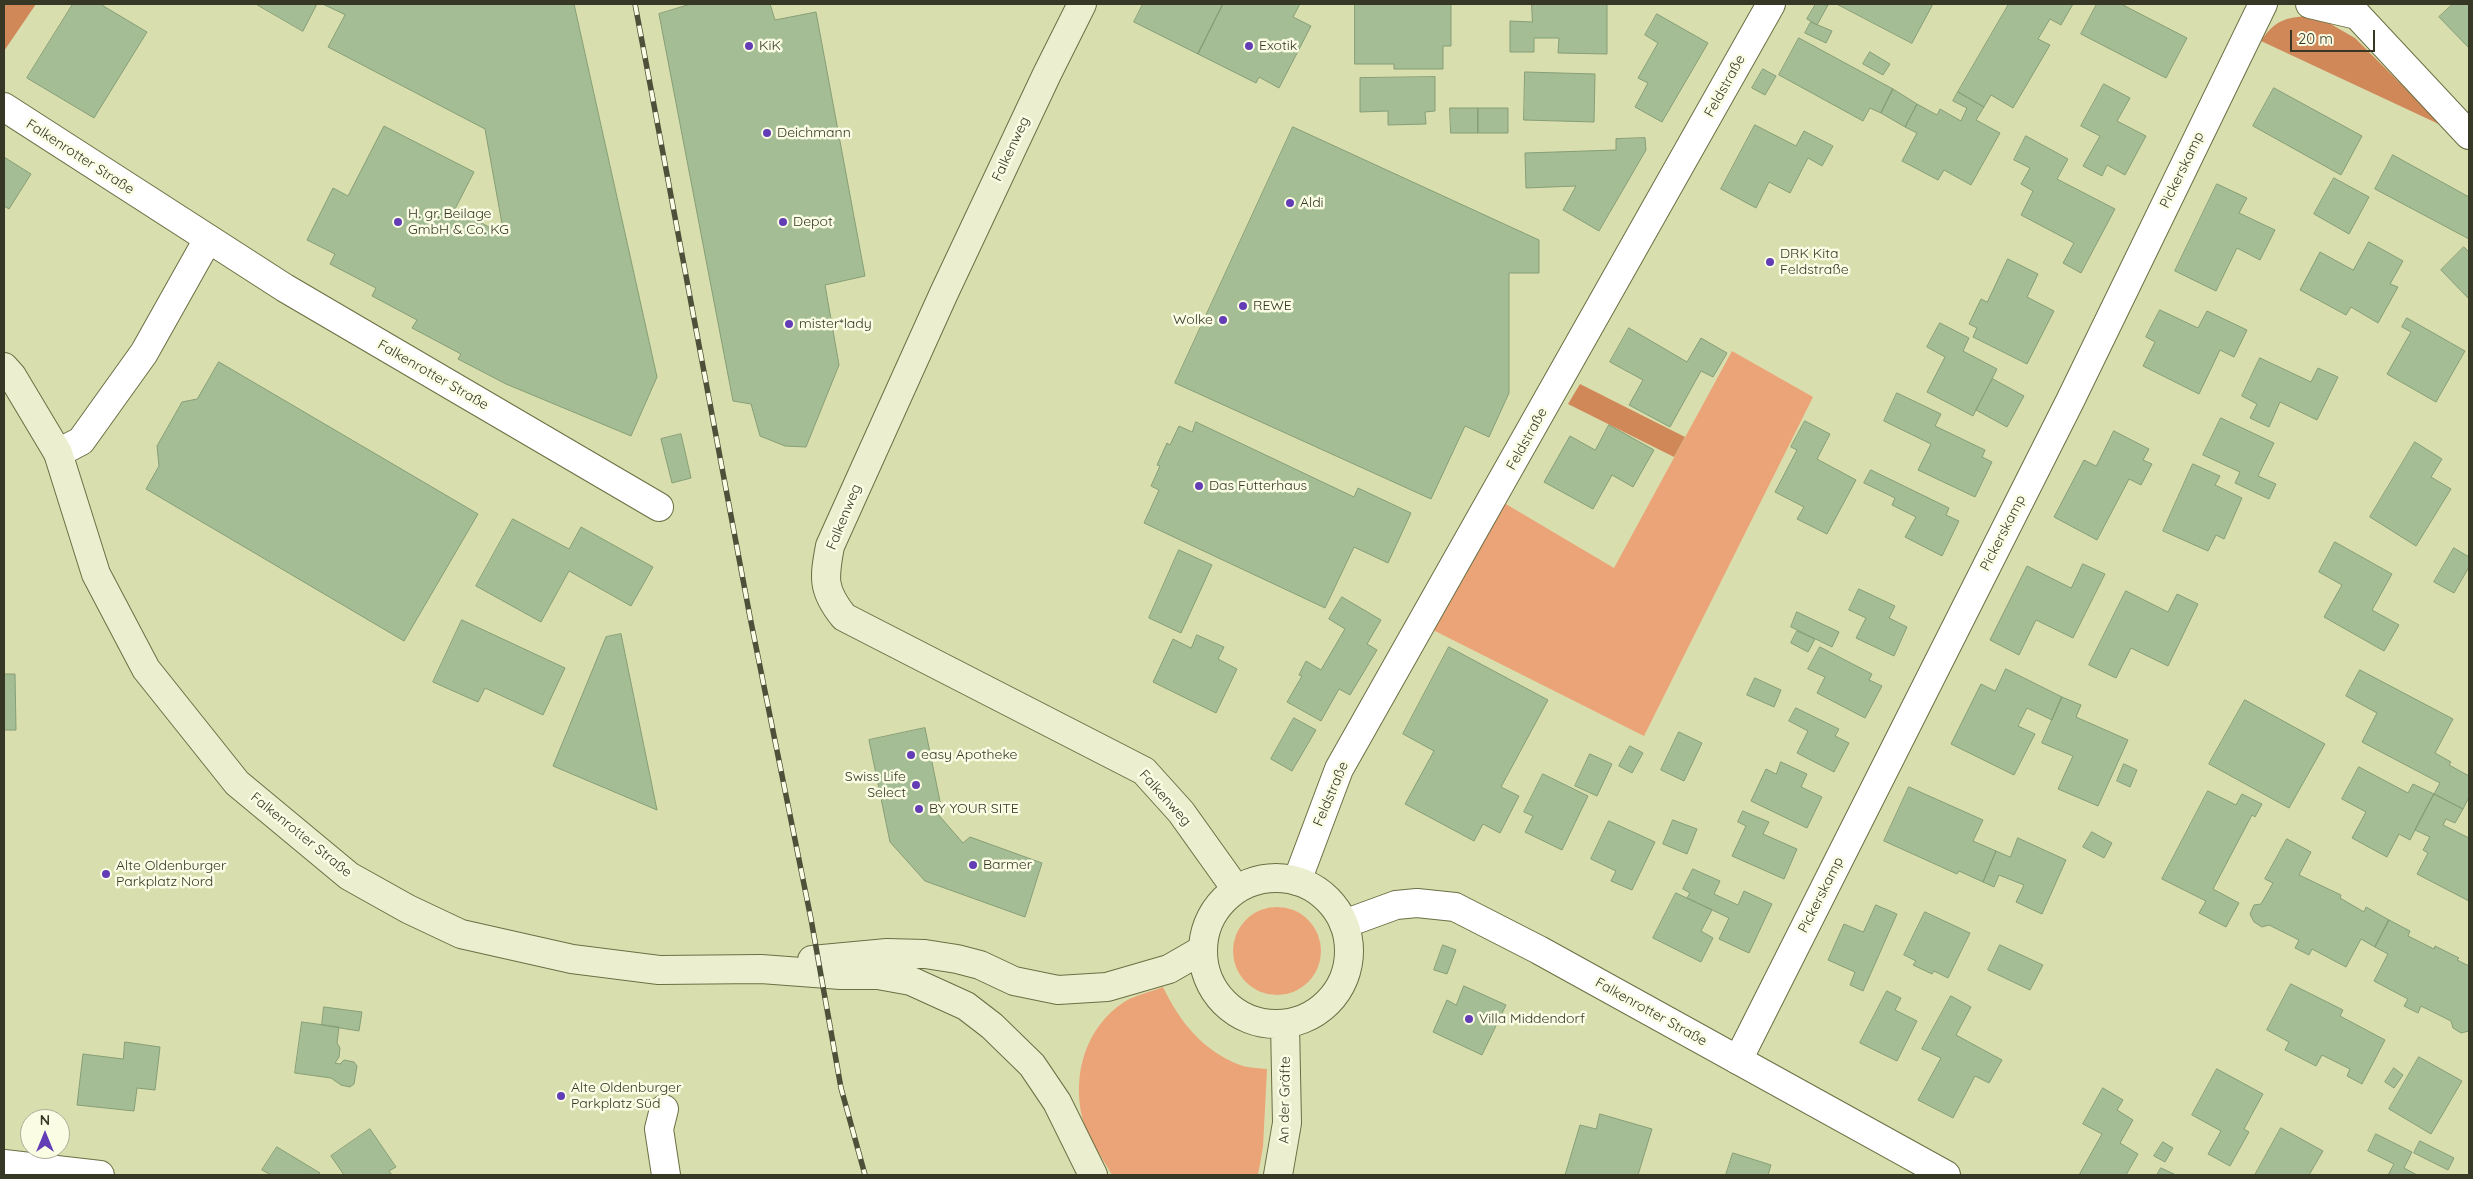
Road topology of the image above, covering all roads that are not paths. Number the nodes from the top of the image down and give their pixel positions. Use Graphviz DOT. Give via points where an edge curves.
graph roads {
  1 [pos="1082,4"];
  2 [pos="1771,4"];
  3 [pos="2263,4"];
  4 [pos="2310,4"];
  5 [pos="2353,10"];
  6 [pos="4,107"];
  7 [pos="2469,135"];
  8 [pos="208,239"];
  9 [pos="4,367"];
  10 [pos="58,453"];
  11 [pos="659,508"];
  12 [pos="1297,881"];
  13 [pos="1236,889"];
  14 [pos="1344,924"];
  15 [pos="1202,950"];
  16 [pos="761,969"];
  17 [pos="1285,1024"];
  18 [pos="1738,1060"];
  19 [pos="664,1110"];
  20 [pos="4,1164"];
  21 [pos="1931,1172"];
  22 [pos="100,1175"];
  23 [pos="666,1175"];
  24 [pos="1094,1175"];
  25 [pos="1278,1175"];
  1 -- 13 [label="main road, Falkenweg" via="1046,74 830,546 825,575 830,600 844,617 1144,771 1181,812"];
  2 -- 12 [label="street, Feldstraße" via="1339,770"];
  3 -- 18 [label="street, Pickerskamp" via="2070,401"];
  4 -- 5 [label="street"];
  5 -- 7 [label="street"];
  6 -- 8 [label="street, Falkenrotter Straße"];
  8 -- 10 [label="street" via="144,353 81,441"];
  8 -- 11 [label="street, Falkenrotter Straße" via="285,288"];
  9 -- 10 [label="main road, Falkenrotter Straße"];
  10 -- 16 [label="main road, Falkenrotter Straße" via="96,574 146,669 237,783 350,876 461,934 514,948 659,970"];
  12 -- 13 [label="main road" via="1269,879"];
  12 -- 14 [label="main road" via="1316,890 1332,905"];
  13 -- 15 [label="main road" via="1218,906 1206,926"];
  14 -- 17 [label="main road" via="1349,946 1348,968 1339,989 1325,1006 1306,1018"];
  14 -- 18 [label="street, Falkenrotter Straße" via="1396,905 1417,903 1455,907"];
  15 -- 16 [label="main road, Falkenrotter Straße" via="1169,969 1107,987 1058,990 1014,980 957,959 925,954 836,956"];
  15 -- 17 [label="main road" via="1206,975 1218,997 1236,1014 1260,1023"];
  16 -- 24 [label="main road, Falkenrotter Straße" via="878,975 911,981 966,1006 1032,1065 1057,1102"];
  17 -- 25 [label="main road, An der Gräfte" via="1287,1123"];
  18 -- 21 [label="street, Falkenrotter Straße"];
  19 -- 23 [label="street" via="659,1129"];
  20 -- 22 [label="street"];
}
